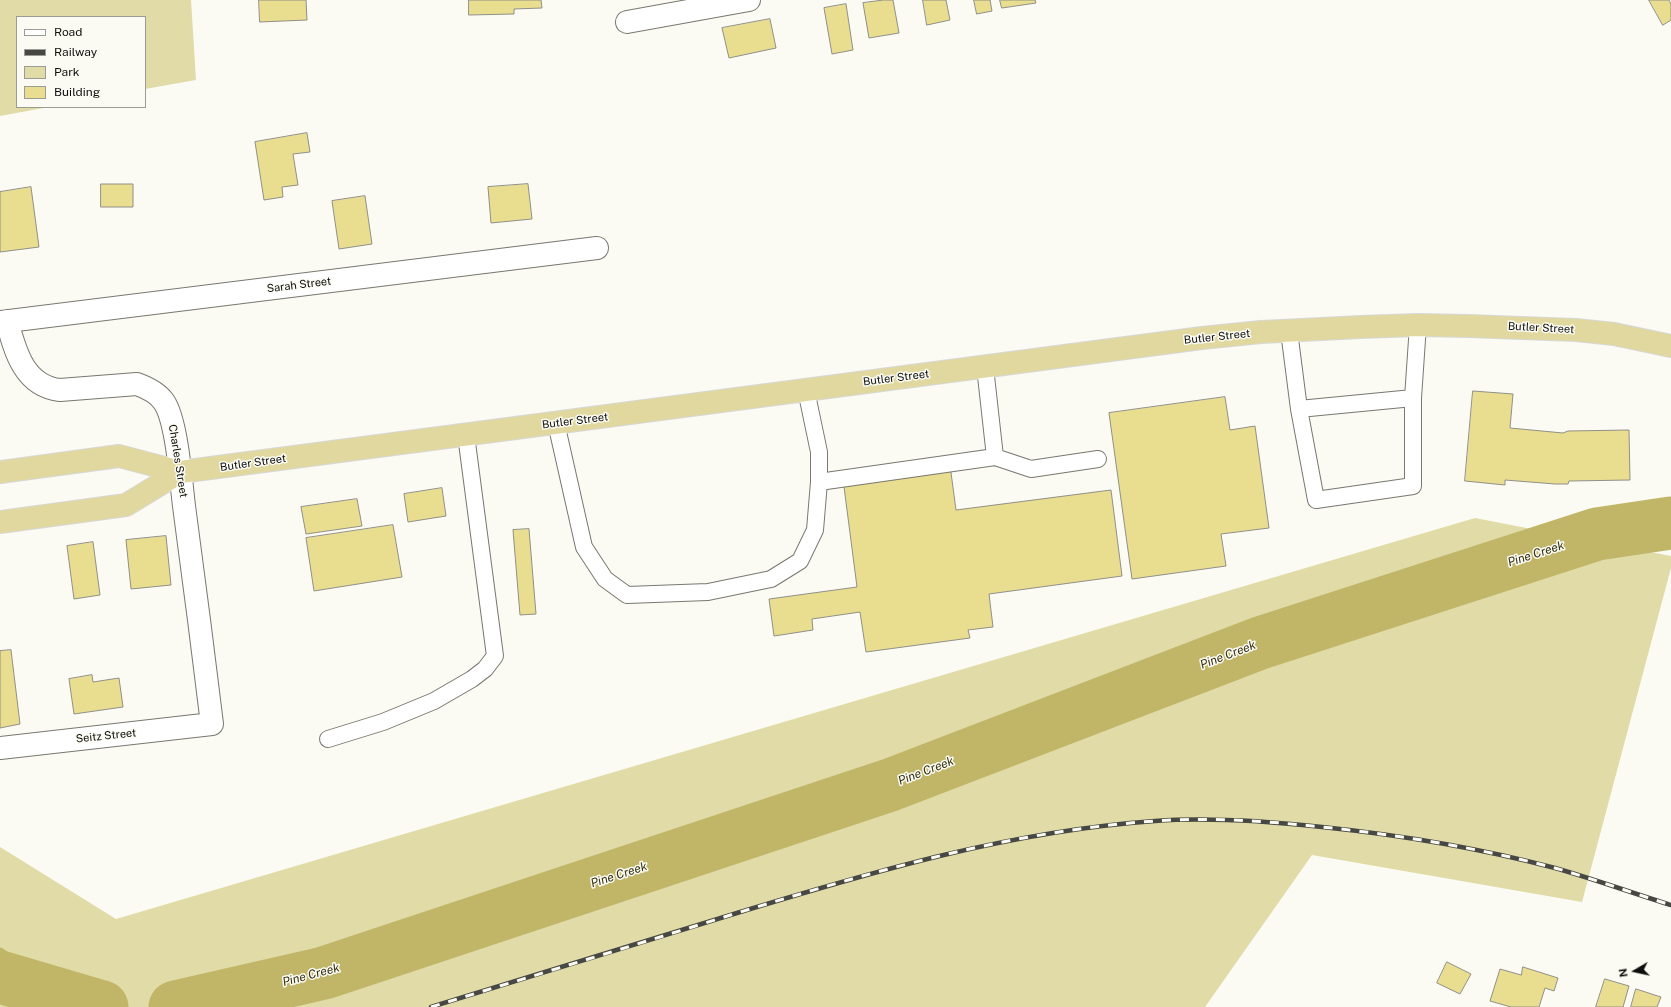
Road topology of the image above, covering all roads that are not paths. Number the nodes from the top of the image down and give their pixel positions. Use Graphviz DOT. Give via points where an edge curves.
graph roads {
  1 [pos="749,0"];
  2 [pos="628,22"];
  3 [pos="597,248"];
  4 [pos="4,322"];
  5 [pos="1418,325"];
  6 [pos="1290,331"];
  7 [pos="1671,333"];
  8 [pos="1614,334"];
  9 [pos="1671,346"];
  10 [pos="985,367"];
  11 [pos="806,390"];
  12 [pos="1413,398"];
  13 [pos="1299,409"];
  14 [pos="556,423"];
  15 [pos="466,435"];
  16 [pos="995,457"];
  17 [pos="1098,459"];
  18 [pos="0,472"];
  19 [pos="180,472"];
  20 [pos="819,482"];
  21 [pos="0,522"];
  22 [pos="212,724"];
  23 [pos="328,739"];
  24 [pos="0,748"];
  1 -- 2 [label="street"];
  3 -- 4 [label="street, Sarah Street"];
  4 -- 19 [label="street, Charles Street" via="21,363 30,375 52,389 137,384 158,395 165,403 171,419"];
  5 -- 6 [label="highway, Butler Street"];
  5 -- 8 [label="highway, Butler Street" via="1520,327"];
  5 -- 12 [label="lane"];
  6 -- 10 [label="highway, Butler Street" via="1202,338"];
  6 -- 13 [label="lane"];
  7 -- 8 [label="highway, Butler Street"];
  8 -- 9 [label="highway, Butler Street"];
  10 -- 11 [label="highway, Butler Street"];
  10 -- 16 [label="lane"];
  11 -- 14 [label="highway, Butler Street"];
  11 -- 20 [label="lane" via="819,452"];
  12 -- 13 [label="lane"];
  12 -- 13 [label="lane" via="1413,486 1316,500"];
  14 -- 15 [label="highway, Butler Street"];
  14 -- 20 [label="lane" via="584,547 605,579 627,595 708,592 771,579 800,561 806,549 815,530"];
  15 -- 19 [label="highway, Butler Street"];
  15 -- 23 [label="lane" via="495,656 485,669 472,679 434,701 383,722"];
  16 -- 17 [label="lane" via="1031,469"];
  16 -- 20 [label="lane"];
  18 -- 19 [label="highway, Butler Street" via="119,456"];
  19 -- 21 [label="highway, Butler Street" via="126,505"];
  19 -- 22 [label="street, Charles Street"];
  22 -- 24 [label="street, Seitz Street"];
}
